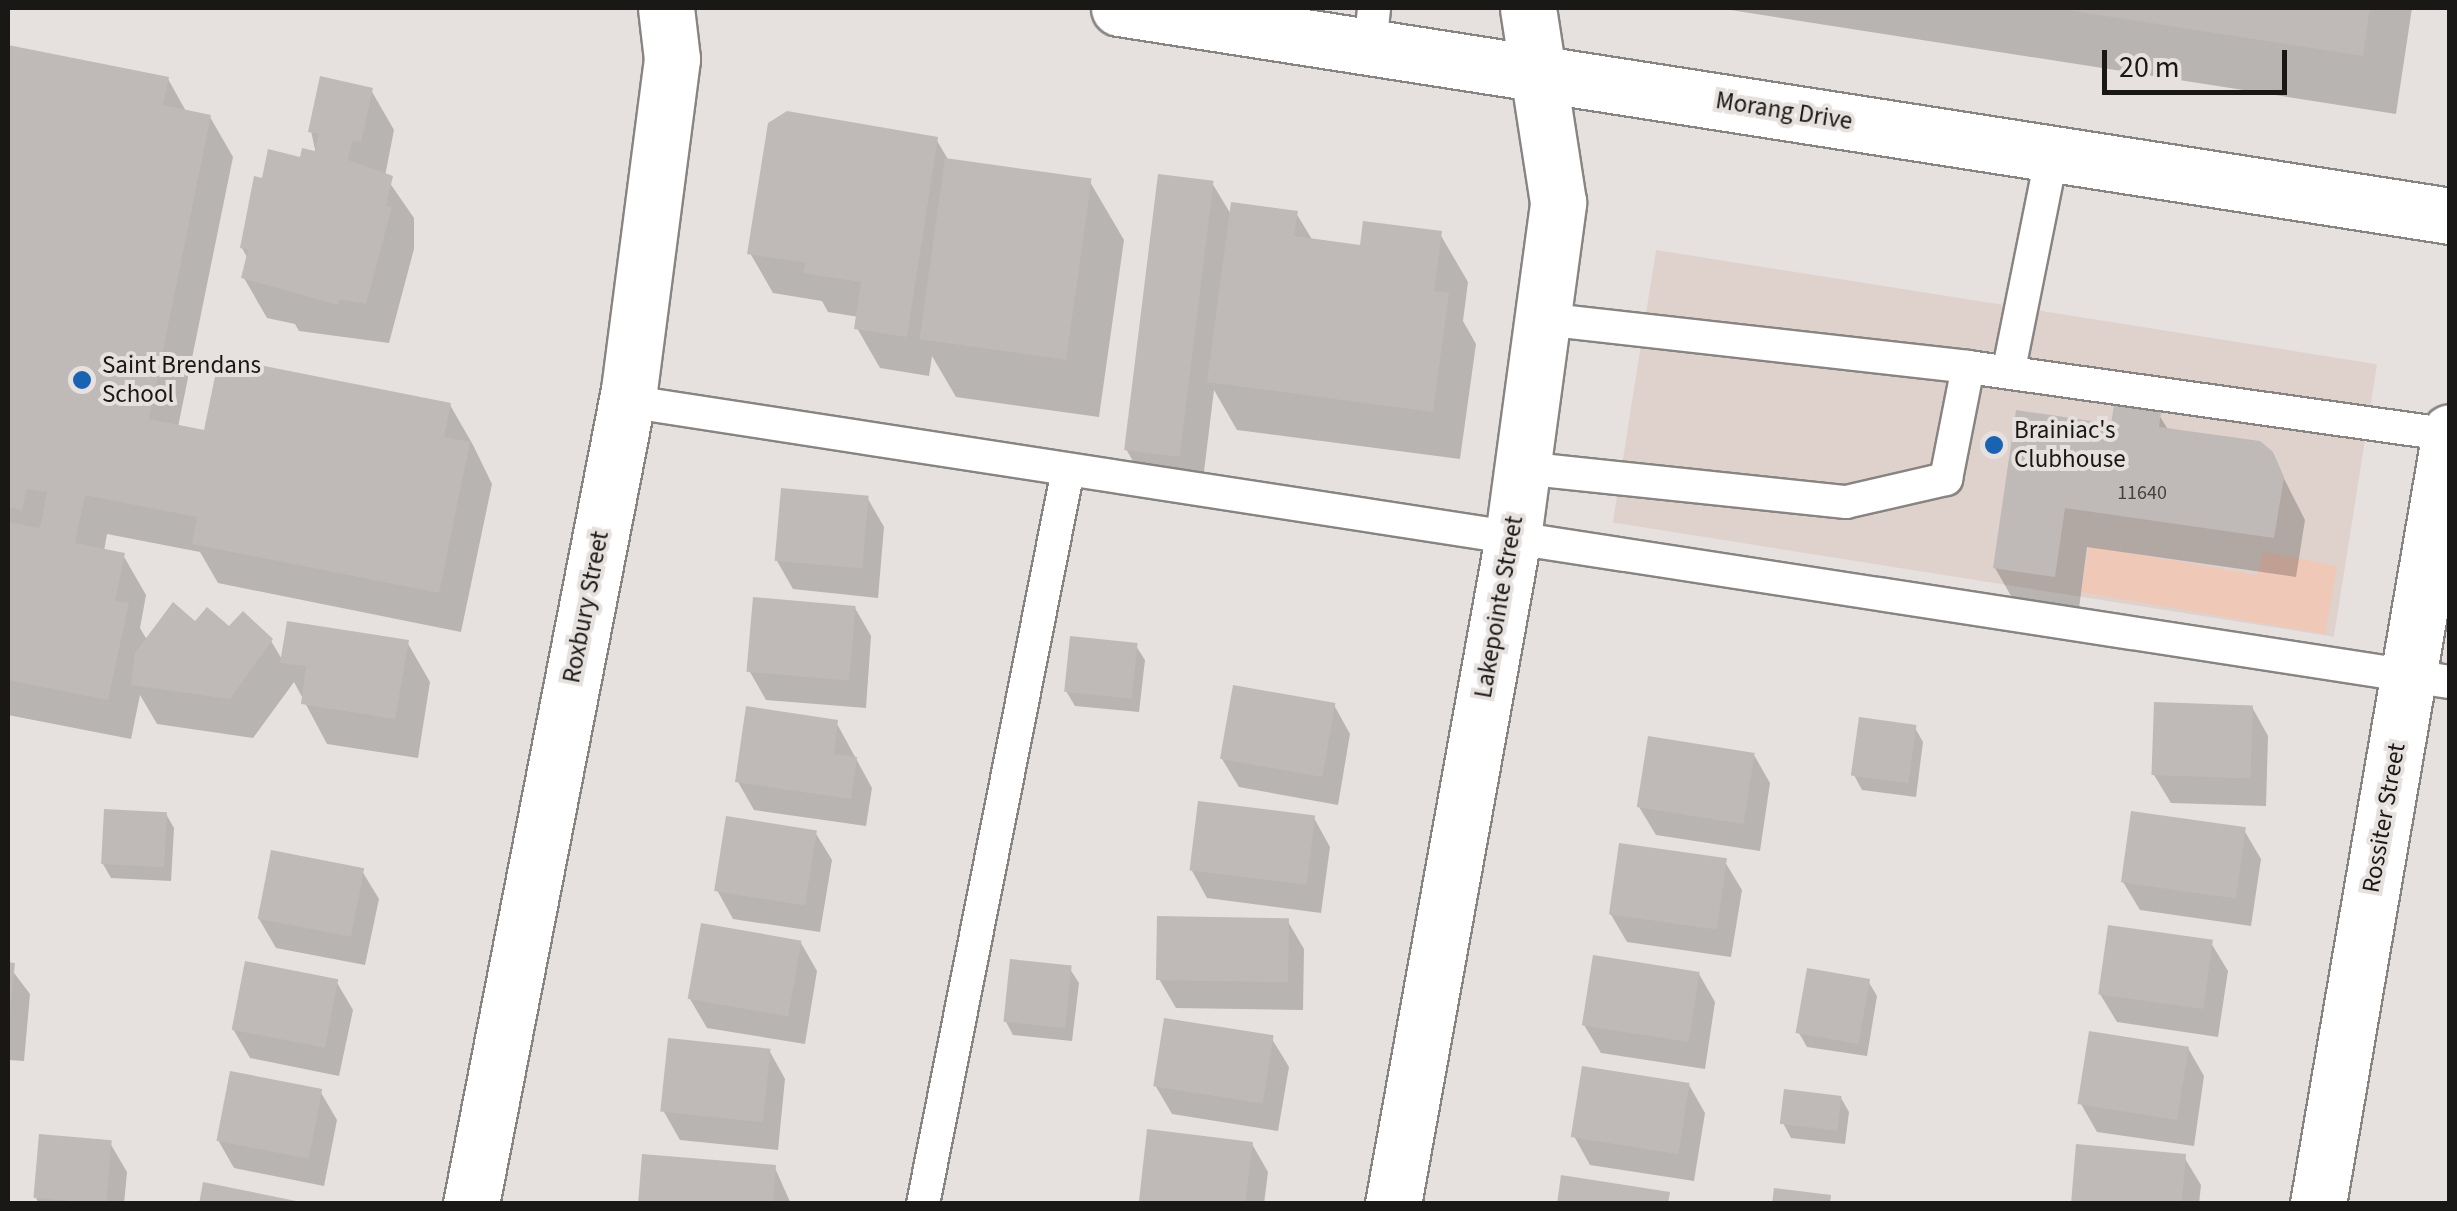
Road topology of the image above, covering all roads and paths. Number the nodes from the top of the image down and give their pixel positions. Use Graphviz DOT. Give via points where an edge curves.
graph roads {
  1 [pos="666,8"];
  2 [pos="1130,8"];
  3 [pos="1528,8"];
  4 [pos="1372,27"];
  5 [pos="1542,73"];
  6 [pos="2052,154"];
  7 [pos="2450,216"];
  8 [pos="1542,319"];
  9 [pos="1968,367"];
  10 [pos="2009,369"];
  11 [pos="626,401"];
  12 [pos="2449,434"];
  13 [pos="1522,468"];
  14 [pos="1068,470"];
  15 [pos="1513,537"];
  16 [pos="2429,679"];
  17 [pos="471,1204"];
  18 [pos="923,1204"];
  19 [pos="1394,1204"];
  20 [pos="2318,1204"];
  1 -- 11 [label="street, Roxbury Street" via="672,60"];
  2 -- 4 [label="street, Morang Drive"];
  3 -- 5 [label="street, Lakepointe Street"];
  4 -- 5 [label="street, Morang Drive"];
  5 -- 6 [label="street, Morang Drive"];
  5 -- 8 [label="street, Lakepointe Street" via="1558,202"];
  6 -- 7 [label="street, Morang Drive"];
  6 -- 10 [label="lane"];
  8 -- 9 [label="lane"];
  8 -- 13 [label="street, Lakepointe Street"];
  9 -- 10 [label="lane"];
  9 -- 13 [label="lane" via="1946,478 1846,502"];
  10 -- 12 [label="lane"];
  11 -- 14 [label="lane"];
  11 -- 17 [label="street, Roxbury Street"];
  12 -- 16 [label="street, Rossiter Street"];
  13 -- 15 [label="street, Lakepointe Street"];
  14 -- 15 [label="lane"];
  14 -- 18 [label="lane"];
  15 -- 16 [label="lane"];
  15 -- 19 [label="street, Lakepointe Street"];
  16 -- 20 [label="street, Rossiter Street"];
}
